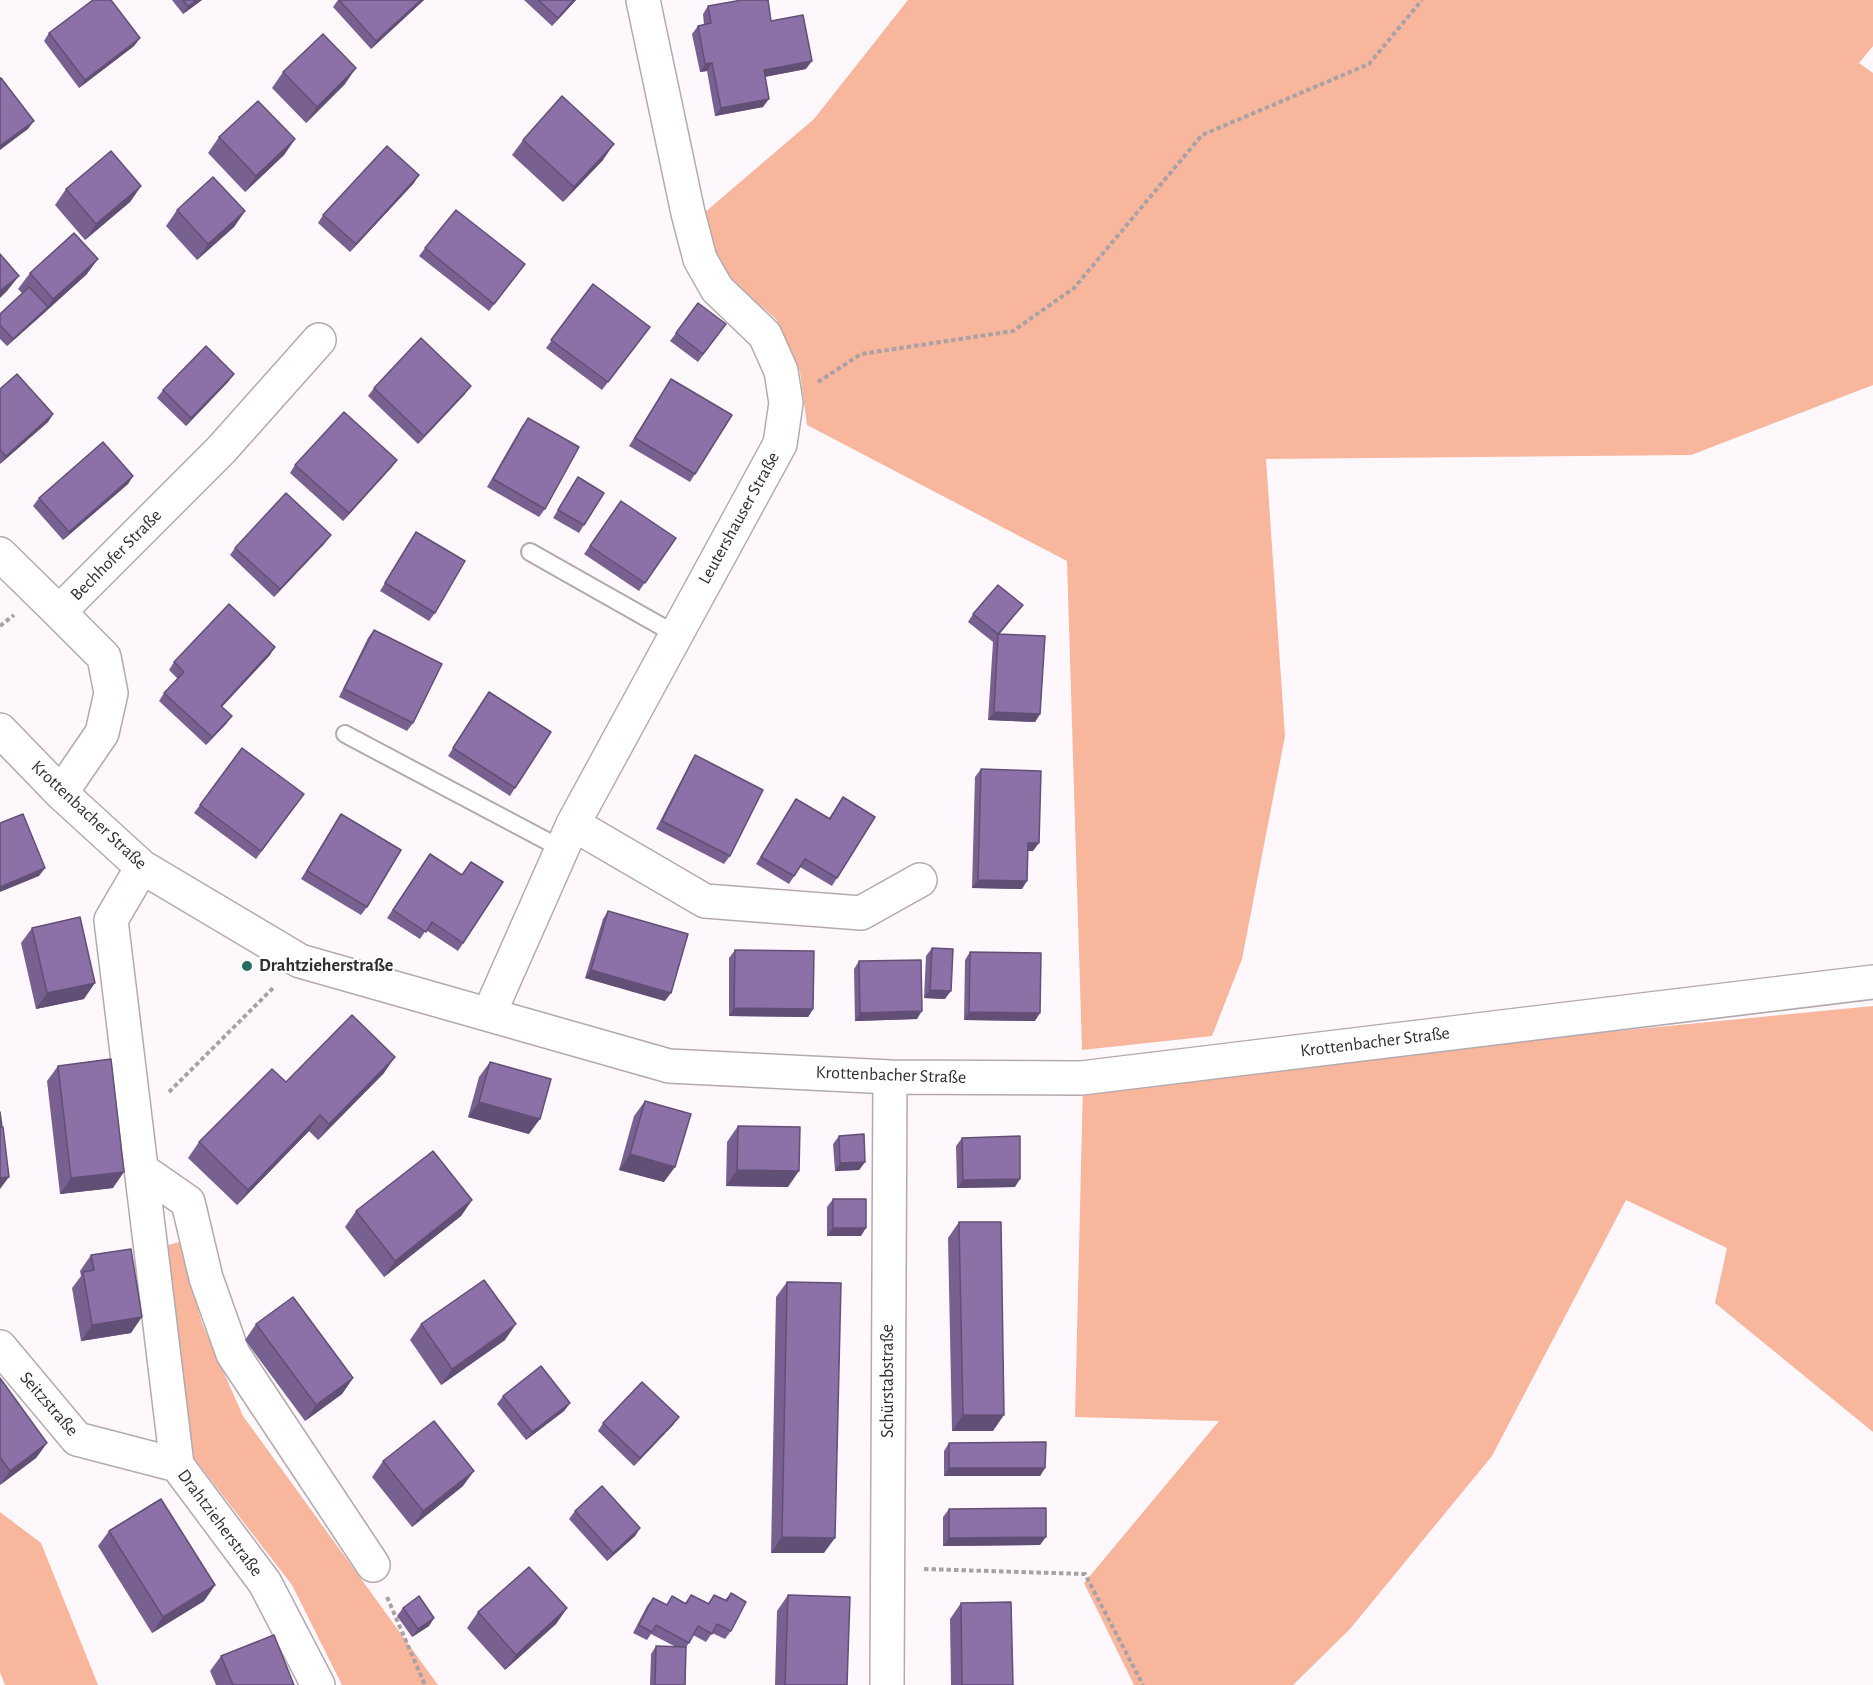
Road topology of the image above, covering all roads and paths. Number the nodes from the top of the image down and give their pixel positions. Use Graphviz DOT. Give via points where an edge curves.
graph roads {
  1 [pos="643,0"];
  2 [pos="1422,0"];
  3 [pos="319,340"];
  4 [pos="786,402"];
  5 [pos="530,552"];
  6 [pos="0,554"];
  7 [pos="59,612"];
  8 [pos="675,634"];
  9 [pos="0,730"];
  10 [pos="345,734"];
  11 [pos="61,793"];
  12 [pos="567,836"];
  13 [pos="142,867"];
  14 [pos="920,880"];
  15 [pos="300,961"];
  16 [pos="1873,982"];
  17 [pos="489,1014"];
  18 [pos="890,1077"];
  19 [pos="136,1124"];
  20 [pos="142,1170"];
  21 [pos="0,1347"];
  22 [pos="177,1465"];
  23 [pos="373,1565"];
  24 [pos="887,1568"];
  25 [pos="318,1685"];
  26 [pos="424,1685"];
  27 [pos="887,1685"];
  28 [pos="1143,1685"];
  1 -- 4 [label="street, Leutershauser Straße" via="700,259 717,289 765,335 781,371"];
  2 -- 4 [label="path" via="1368,64 1202,135 1074,288 1013,331 861,354"];
  3 -- 7 [label="street, Bechhofer Straße" via="221,450"];
  4 -- 8 [label="street, Leutershauser Straße" via="780,444"];
  5 -- 8 [label="lane"];
  6 -- 7 [label="street"];
  7 -- 11 [label="street, Bechhofer Straße" via="104,657 111,693 102,733"];
  8 -- 12 [label="street, Leutershauser Straße"];
  9 -- 11 [label="street, Krottenbacher Straße"];
  10 -- 12 [label="lane"];
  11 -- 13 [label="street, Krottenbacher Straße"];
  12 -- 14 [label="street" via="705,901 861,913"];
  12 -- 17 [label="street, Leutershauser Straße"];
  13 -- 15 [label="street, Krottenbacher Straße"];
  13 -- 19 [label="street, Drahtzieherstraße" via="111,920"];
  15 -- 17 [label="street, Krottenbacher Straße"];
  15 -- 19 [label="path"];
  16 -- 18 [label="street, Krottenbacher Straße" via="1081,1077"];
  17 -- 18 [label="street, Krottenbacher Straße" via="669,1066"];
  18 -- 24 [label="street, Schürstabstraße"];
  19 -- 20 [label="street, Drahtzieherstraße"];
  20 -- 22 [label="street, Drahtzieherstraße"];
  20 -- 23 [label="street" via="188,1202 206,1278 233,1354"];
  21 -- 22 [label="street, Seitzstraße" via="77,1439"];
  22 -- 25 [label="street, Drahtzieherstraße" via="265,1583"];
  23 -- 26 [label="path"];
  24 -- 27 [label="street, Schürstabstraße"];
  24 -- 28 [label="path" via="1085,1574"];
}
